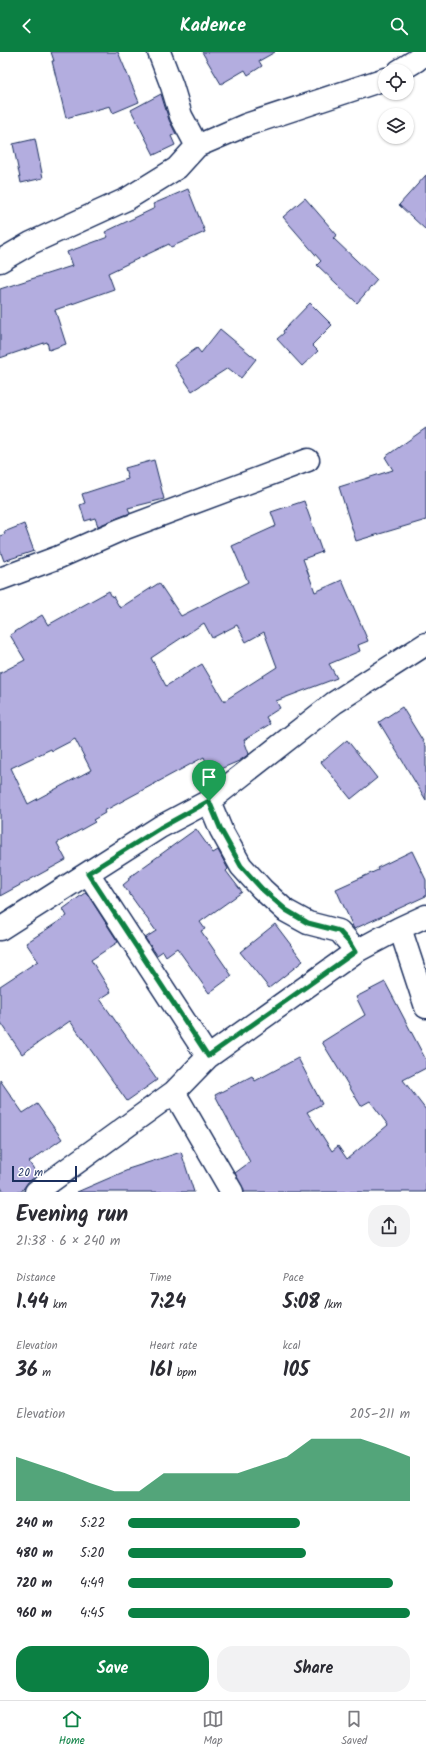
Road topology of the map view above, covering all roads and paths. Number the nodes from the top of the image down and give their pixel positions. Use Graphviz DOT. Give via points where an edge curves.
graph roads {
  1 [pos="159,52"];
  2 [pos="425,52"];
  3 [pos="411,64"];
  4 [pos="378,81"];
  5 [pos="197,146"];
  6 [pos="0,261"];
  7 [pos="308,460"];
  8 [pos="0,579"];
  9 [pos="426,644"];
  10 [pos="209,801"];
  11 [pos="88,873"];
  12 [pos="426,916"];
  13 [pos="400,928"];
  14 [pos="0,929"];
  15 [pos="355,952"];
  16 [pos="426,1007"];
  17 [pos="208,1056"];
  18 [pos="174,1092"];
  19 [pos="36,1192"];
  20 [pos="232,1192"];
  1 -- 5 [label="street" via="181,116"];
  2 -- 3 [label="street"];
  4 -- 5 [label="street" via="246,126"];
  5 -- 6 [label="street" via="177,168 127,199 31,243"];
  7 -- 8 [label="street" via="120,530 59,558"];
  9 -- 10 [label="street" via="334,703"];
  10 -- 11 [label="street"];
  10 -- 15 [label="street" via="221,830 241,866 262,889 286,910 308,923 339,931"];
  11 -- 14 [label="street"];
  11 -- 17 [label="street"];
  12 -- 13 [label="street"];
  13 -- 15 [label="street"];
  13 -- 16 [label="street"];
  15 -- 17 [label="street"];
  17 -- 18 [label="street"];
  18 -- 19 [label="street"];
  18 -- 20 [label="street"];
}
